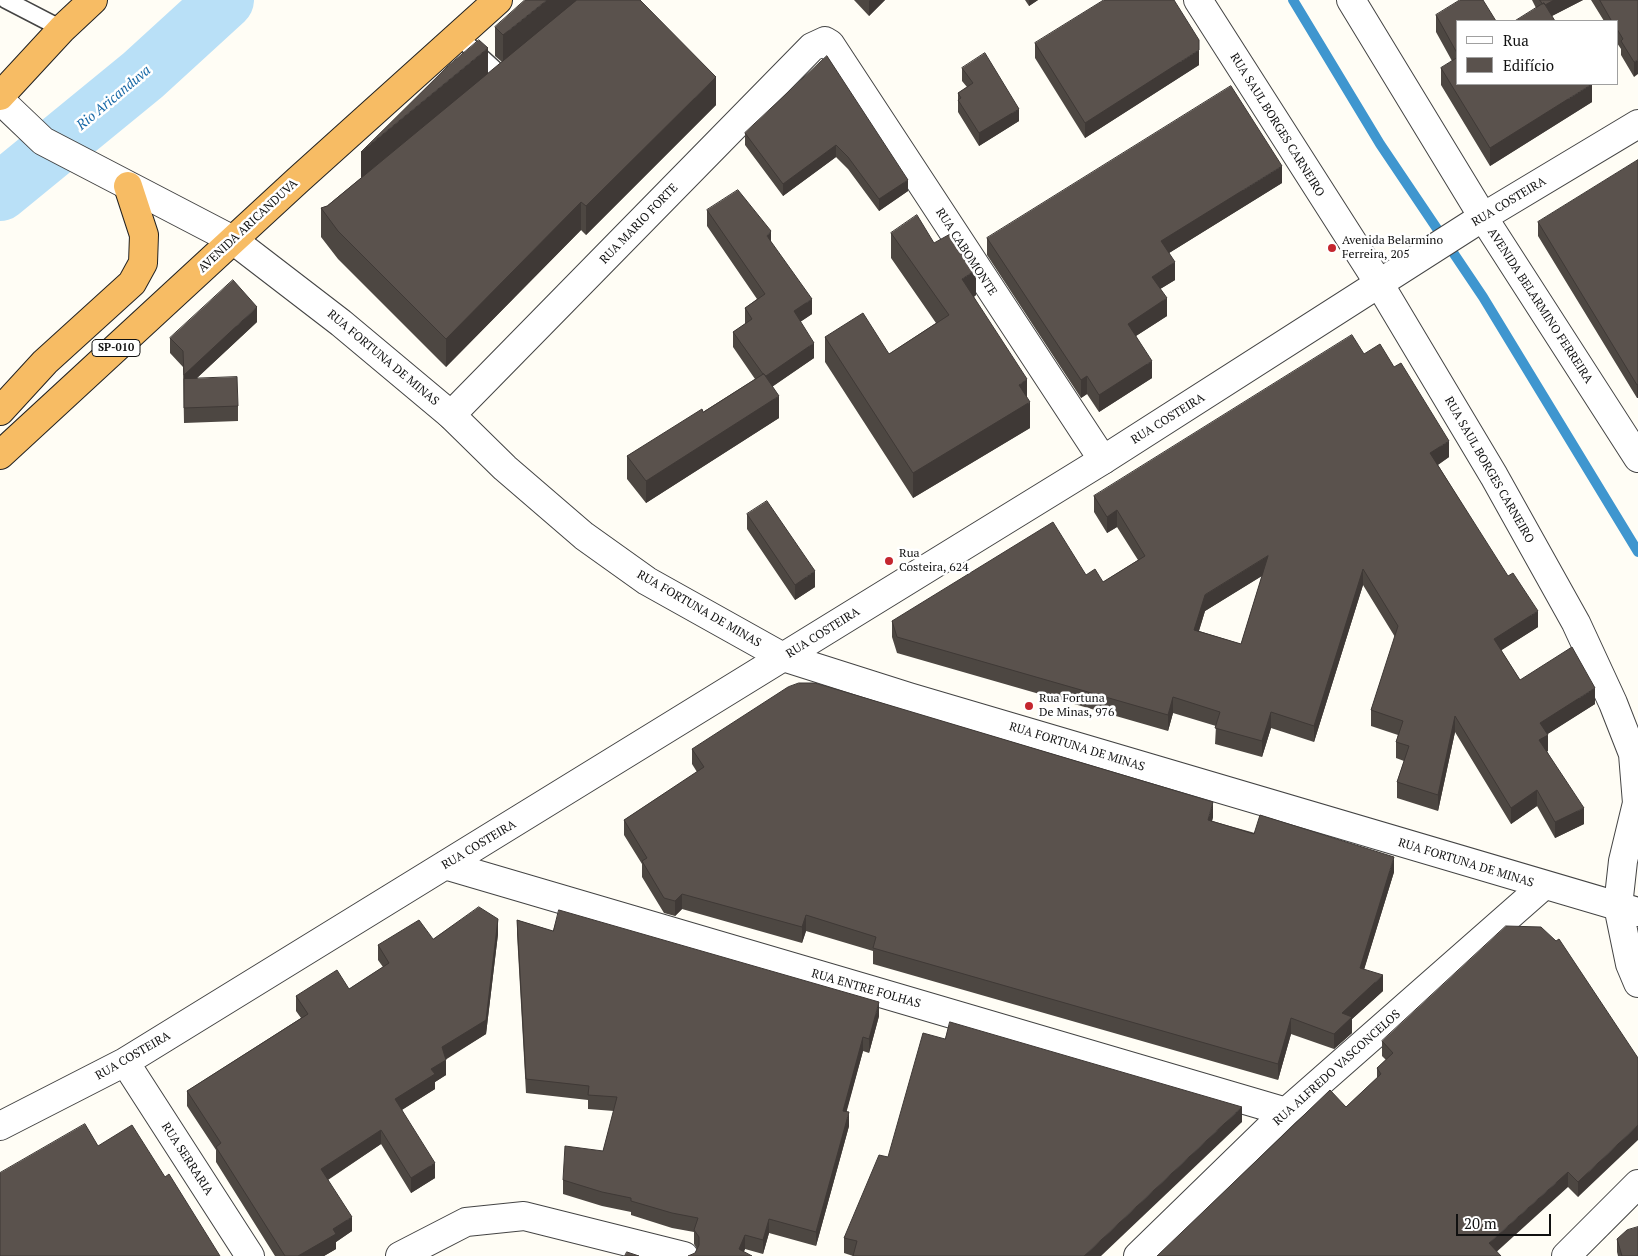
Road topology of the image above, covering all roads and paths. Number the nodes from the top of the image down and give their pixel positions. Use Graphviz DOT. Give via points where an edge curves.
graph roads {
  1 [pos="6,0"];
  2 [pos="93,0"];
  3 [pos="498,0"];
  4 [pos="1198,0"];
  5 [pos="1351,0"];
  6 [pos="62,29"];
  7 [pos="457,35"];
  8 [pos="830,44"];
  9 [pos="517,65"];
  10 [pos="503,77"];
  11 [pos="488,90"];
  12 [pos="0,98"];
  13 [pos="1638,124"];
  14 [pos="128,186"];
  15 [pos="1483,218"];
  16 [pos="233,240"];
  17 [pos="1380,285"];
  18 [pos="0,411"];
  19 [pos="451,415"];
  20 [pos="0,455"];
  21 [pos="1638,458"];
  22 [pos="1103,460"];
  23 [pos="784,658"];
  24 [pos="445,865"];
  25 [pos="1543,886"];
  26 [pos="1628,909"];
  27 [pos="1638,983"];
  28 [pos="125,1062"];
  29 [pos="1286,1112"];
  30 [pos="0,1126"];
  31 [pos="1638,1184"];
  32 [pos="250,1256"];
  33 [pos="400,1256"];
  34 [pos="684,1256"];
  35 [pos="1138,1256"];
  36 [pos="1566,1256"];
  1 -- 6 [label="lane"];
  2 -- 6 [label="highway"];
  3 -- 7 [label="highway, AVENIDA ARICANDUVA / SP-010"];
  4 -- 17 [label="street, RUA SAUL BORGES CARNEIRO"];
  5 -- 15 [label="street, AVENIDA BELARMINO FERREIRA"];
  6 -- 12 [label="highway"];
  7 -- 10 [label="lane"];
  7 -- 16 [label="highway, AVENIDA ARICANDUVA / SP-010"];
  8 -- 19 [label="street, RUA MARIO FORTE" via="820,41 812,47"];
  8 -- 22 [label="street, RUA CABOMONTE"];
  9 -- 10 [label="lane"];
  10 -- 11 [label="lane"];
  12 -- 14 [label="street, RUA FORTUNA DE MINAS" via="43,141"];
  13 -- 15 [label="street, RUA COSTEIRA"];
  14 -- 16 [label="street, RUA FORTUNA DE MINAS"];
  14 -- 18 [label="highway" via="144,235 143,263 132,283 45,362"];
  15 -- 17 [label="street, RUA COSTEIRA"];
  15 -- 21 [label="street, AVENIDA BELARMINO FERREIRA"];
  16 -- 19 [label="street, RUA FORTUNA DE MINAS" via="341,323"];
  16 -- 20 [label="highway, AVENIDA ARICANDUVA / SP-010"];
  17 -- 22 [label="street, RUA COSTEIRA"];
  17 -- 26 [label="street, RUA SAUL BORGES CARNEIRO" via="1490,468 1576,623 1613,703 1633,754 1637,803 1623,861"];
  19 -- 23 [label="street, RUA FORTUNA DE MINAS" via="505,468 584,536 647,581"];
  22 -- 23 [label="street, RUA COSTEIRA"];
  23 -- 24 [label="street, RUA COSTEIRA"];
  23 -- 25 [label="street, RUA FORTUNA DE MINAS"];
  24 -- 28 [label="street, RUA COSTEIRA"];
  24 -- 29 [label="street, RUA ENTRE FOLHAS"];
  25 -- 26 [label="street, RUA FORTUNA DE MINAS"];
  25 -- 29 [label="street, RUA ALFREDO VASCONCELOS"];
  26 -- 27 [label="street, RUA SAUL BORGES CARNEIRO" via="1630,964"];
  28 -- 30 [label="street, RUA COSTEIRA"];
  28 -- 32 [label="street, RUA SERRARIA"];
  29 -- 35 [label="street, RUA ALFREDO VASCONCELOS"];
  31 -- 36 [label="street"];
  33 -- 34 [label="street" via="466,1222 524,1216"];
}
